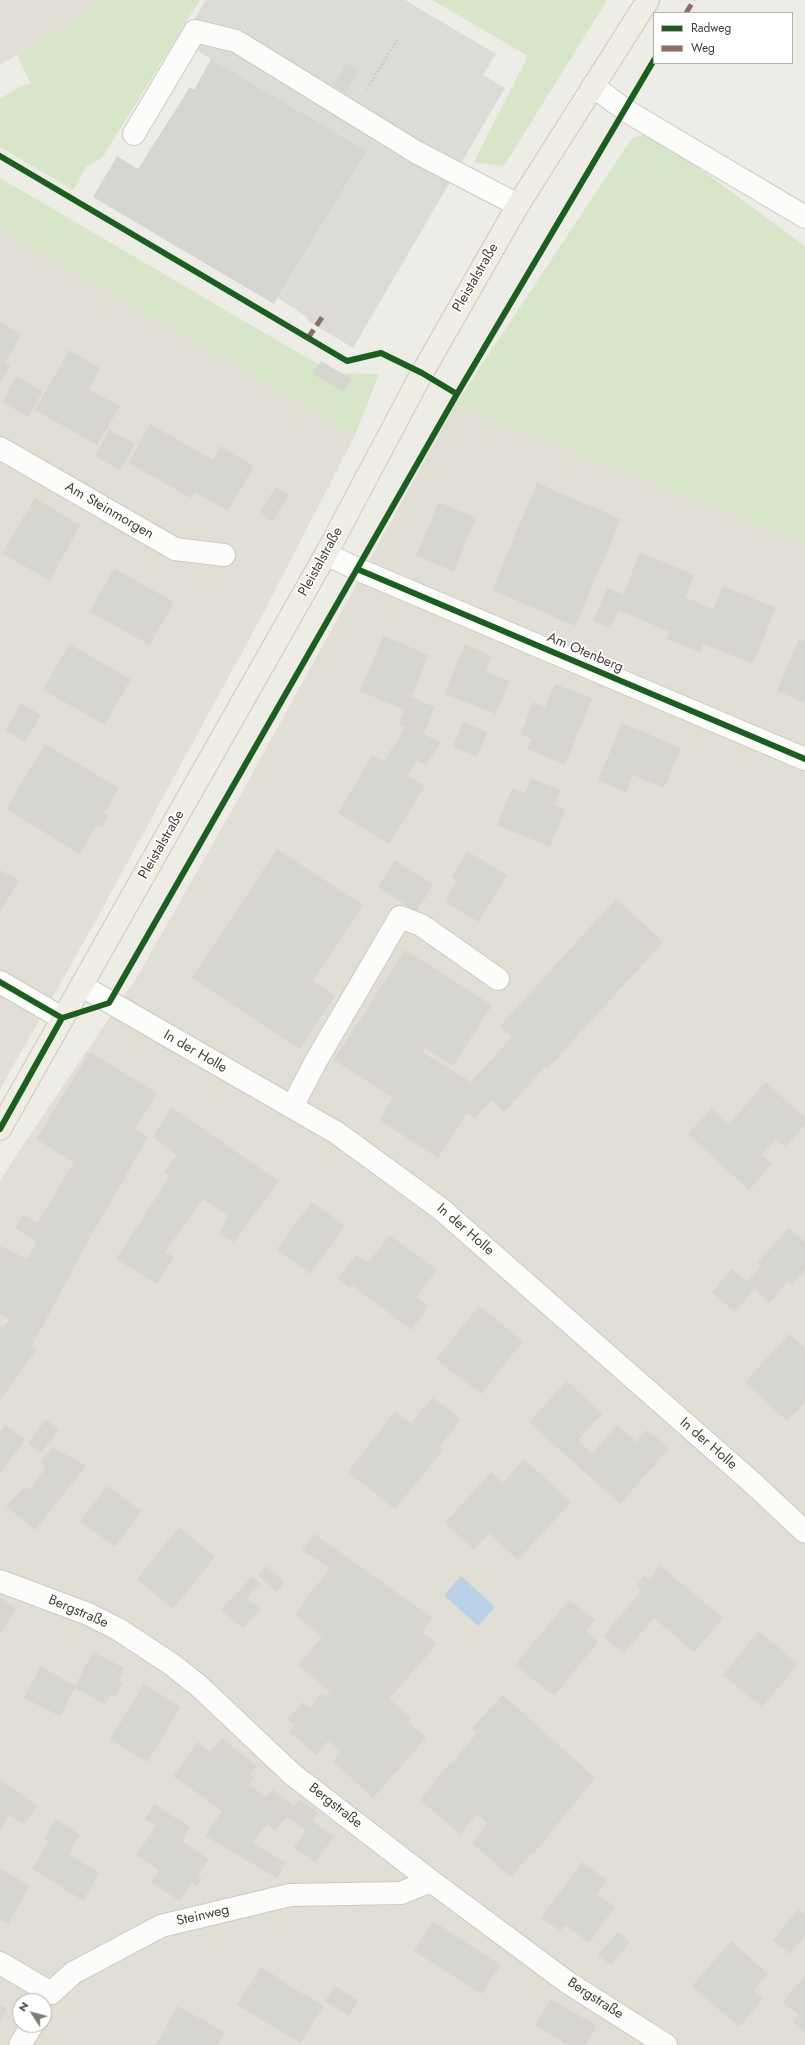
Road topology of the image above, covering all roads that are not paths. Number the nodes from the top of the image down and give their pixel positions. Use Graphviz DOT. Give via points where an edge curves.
graph roads {
  1 [pos="648,0"];
  2 [pos="593,86"];
  3 [pos="134,134"];
  4 [pos="518,205"];
  5 [pos="805,217"];
  6 [pos="0,448"];
  7 [pos="326,554"];
  8 [pos="224,555"];
  9 [pos="805,759"];
  10 [pos="498,979"];
  11 [pos="0,982"];
  12 [pos="82,986"];
  13 [pos="62,1018"];
  14 [pos="292,1107"];
  15 [pos="0,1129"];
  16 [pos="805,1532"];
  17 [pos="0,1581"];
  18 [pos="431,1880"];
  19 [pos="0,1963"];
  20 [pos="39,1993"];
  21 [pos="52,1994"];
  22 [pos="27,2033"];
  23 [pos="20,2045"];
  24 [pos="666,2045"];
  1 -- 2 [label="main road, Pleistalstraße"];
  2 -- 4 [label="main road, Pleistalstraße"];
  2 -- 5 [label="street" via="625,110"];
  3 -- 4 [label="street" via="195,31 236,41 416,152"];
  4 -- 7 [label="main road, Pleistalstraße" via="422,373"];
  6 -- 8 [label="street, Am Steinmorgen" via="175,549"];
  7 -- 9 [label="street, Am Otenberg"];
  7 -- 12 [label="main road, Pleistalstraße"];
  10 -- 14 [label="street" via="421,925 400,917"];
  11 -- 13 [label="street"];
  12 -- 13 [label="main road, Pleistalstraße"];
  12 -- 14 [label="street, In der Holle"];
  13 -- 15 [label="main road, Pleistalstraße"];
  14 -- 16 [label="street, In der Holle" via="337,1133 441,1209"];
  17 -- 18 [label="street, Bergstraße" via="88,1614 118,1629 170,1664 198,1686 292,1774"];
  18 -- 21 [label="street, Steinweg" via="401,1893 290,1895 161,1926 73,1973"];
  18 -- 24 [label="street, Bergstraße" via="568,1982"];
  19 -- 20 [label="street, Steinweg"];
  22 -- 23 [label="street"];
}
